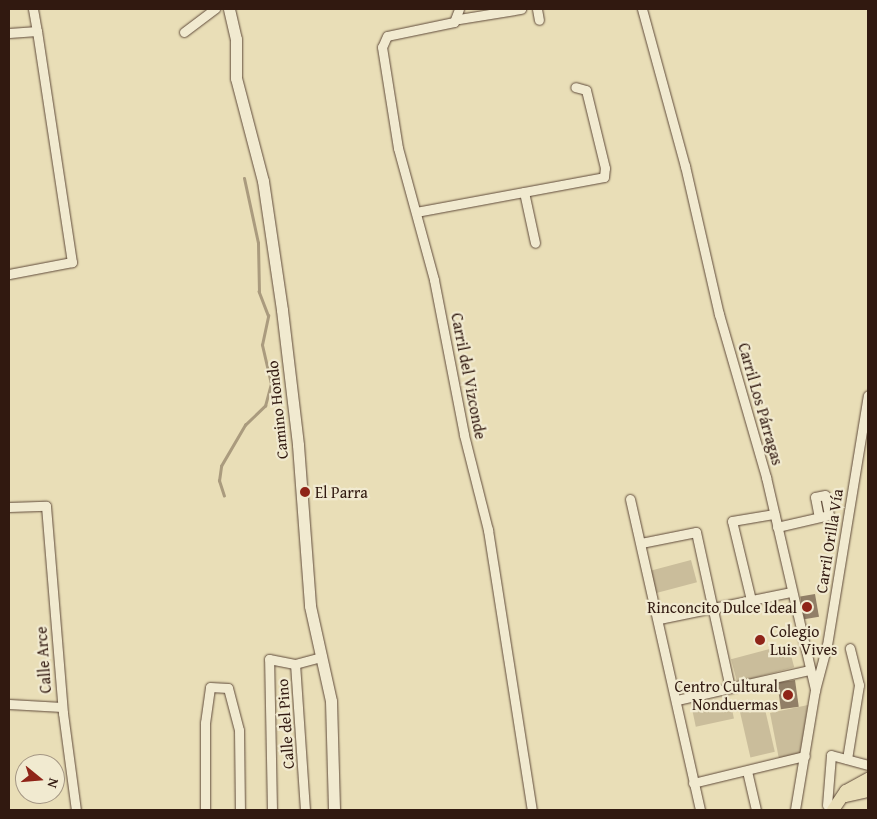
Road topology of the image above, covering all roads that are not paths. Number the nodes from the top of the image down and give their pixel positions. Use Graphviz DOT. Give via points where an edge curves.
graph roads {
  1 [pos="33,9"];
  2 [pos="215,9"];
  3 [pos="229,9"];
  4 [pos="459,9"];
  5 [pos="521,9"];
  6 [pos="537,9"];
  7 [pos="642,9"];
  8 [pos="459,19"];
  9 [pos="539,20"];
  10 [pos="37,31"];
  11 [pos="184,32"];
  12 [pos="9,33"];
  13 [pos="575,87"];
  14 [pos="524,192"];
  15 [pos="416,212"];
  16 [pos="535,243"];
  17 [pos="9,274"];
  18 [pos="868,395"];
  19 [pos="630,499"];
  20 [pos="9,507"];
  21 [pos="774,514"];
  22 [pos="819,517"];
  23 [pos="777,527"];
  24 [pos="640,543"];
  25 [pos="790,592"];
  26 [pos="751,600"];
  27 [pos="712,608"];
  28 [pos="659,619"];
  29 [pos="850,648"];
  30 [pos="322,657"];
  31 [pos="295,664"];
  32 [pos="809,670"];
  33 [pos="730,688"];
  34 [pos="815,690"];
  35 [pos="677,700"];
  36 [pos="9,704"];
  37 [pos="62,707"];
  38 [pos="805,756"];
  39 [pos="847,759"];
  40 [pos="868,765"];
  41 [pos="747,771"];
  42 [pos="868,779"];
  43 [pos="693,783"];
  44 [pos="868,791"];
  45 [pos="832,806"];
  46 [pos="76,810"];
  47 [pos="205,810"];
  48 [pos="240,810"];
  49 [pos="272,810"];
  50 [pos="305,810"];
  51 [pos="334,810"];
  52 [pos="532,810"];
  53 [pos="700,810"];
  54 [pos="756,810"];
  55 [pos="795,810"];
  1 -- 10 [label="street"];
  2 -- 11 [label="street"];
  3 -- 30 [label="main road, Camino Hondo" via="236,39 236,78 263,181 281,301 298,445 310,606"];
  4 -- 8 [label="street"];
  5 -- 8 [label="street"];
  6 -- 9 [label="street"];
  7 -- 21 [label="street, Carril Los Párragas"];
  8 -- 15 [label="street, Carril del Vizconde" via="383,40 398,148"];
  10 -- 12 [label="street"];
  10 -- 17 [label="street" via="72,262"];
  13 -- 14 [label="street" via="586,90 605,168 604,177"];
  14 -- 15 [label="street"];
  14 -- 16 [label="street"];
  15 -- 52 [label="street, Carril del Vizconde" via="488,530"];
  18 -- 34 [label="street, Carril Orilla Vía" via="827,645"];
  19 -- 24 [label="street"];
  20 -- 37 [label="street, Calle Arce" via="46,506"];
  21 -- 23 [label="street, Carril Los Párragas"];
  21 -- 26 [label="street" via="732,521"];
  22 -- 23 [label="street"];
  23 -- 25 [label="street, Carril Los Párragas"];
  24 -- 27 [label="street" via="696,532"];
  24 -- 28 [label="street"];
  25 -- 26 [label="street"];
  25 -- 32 [label="street, Carril Los Párragas"];
  26 -- 27 [label="street"];
  27 -- 28 [label="street"];
  27 -- 33 [label="street"];
  28 -- 35 [label="street"];
  29 -- 39 [label="street" via="859,685"];
  30 -- 31 [label="street, Calle del Pino"];
  30 -- 51 [label="main road, Camino Hondo" via="331,701"];
  31 -- 49 [label="street" via="269,660"];
  31 -- 50 [label="street, Calle del Pino"];
  32 -- 33 [label="street"];
  32 -- 34 [label="street, Carril Los Párragas"];
  33 -- 35 [label="street"];
  34 -- 38 [label="street, Carril Los Párragas"];
  35 -- 43 [label="street"];
  36 -- 37 [label="street"];
  37 -- 46 [label="street, Calle Arce"];
  38 -- 41 [label="street"];
  38 -- 55 [label="street, Carril Los Párragas"];
  39 -- 40 [label="street"];
  39 -- 45 [label="street" via="831,755"];
  41 -- 43 [label="street"];
  41 -- 54 [label="street"];
  42 -- 45 [label="main road" via="851,787"];
  43 -- 53 [label="street"];
  44 -- 45 [label="main road" via="855,792"];
  47 -- 48 [label="street" via="205,723 210,687 228,688 239,730"];
}
